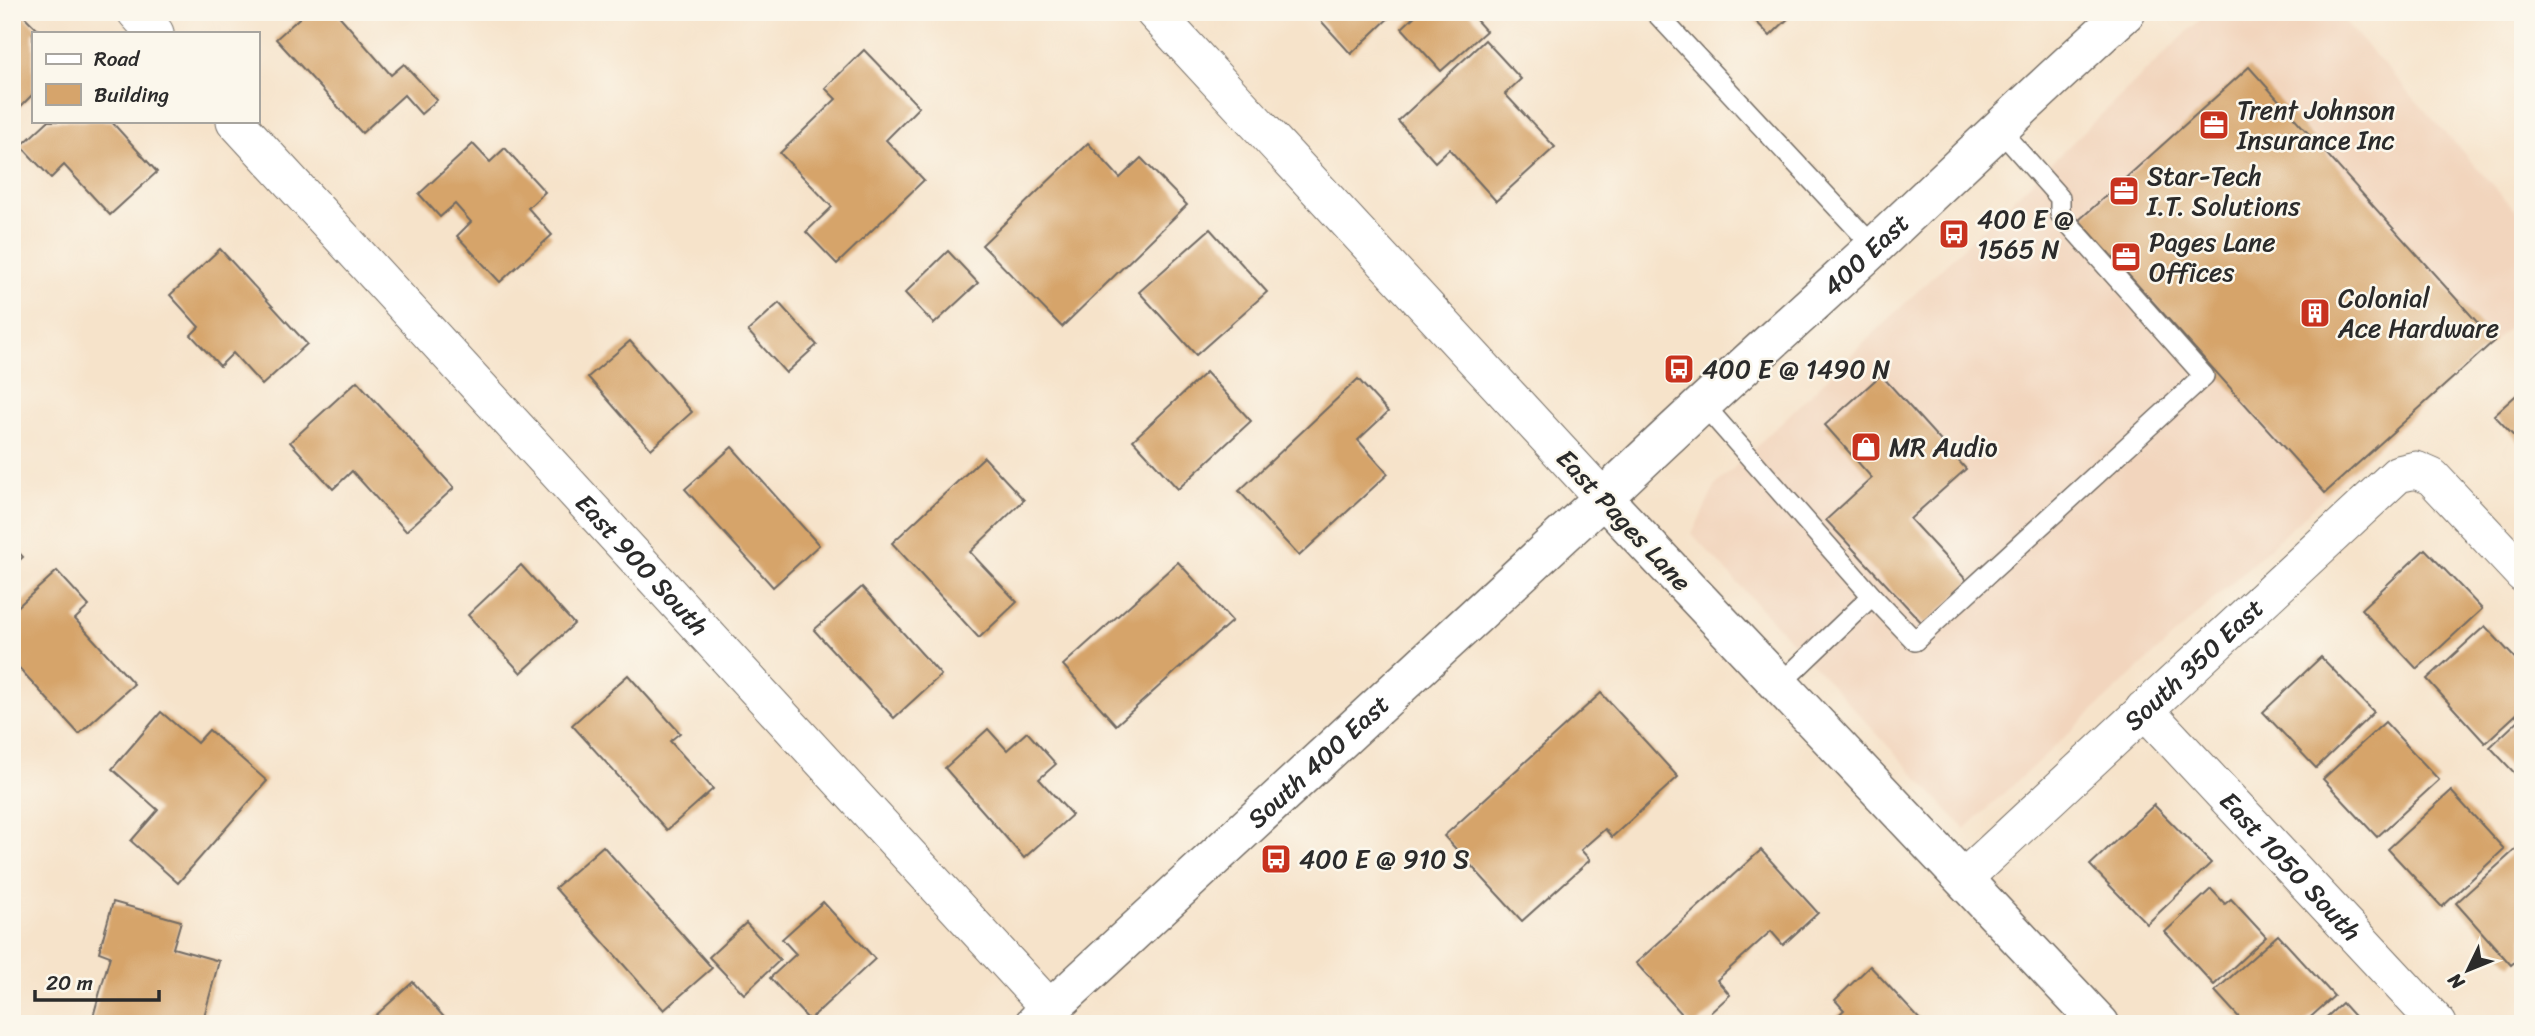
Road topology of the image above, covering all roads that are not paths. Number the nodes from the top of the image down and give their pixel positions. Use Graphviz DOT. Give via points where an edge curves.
graph roads {
  1 [pos="136,12"];
  2 [pos="1154,12"];
  3 [pos="1655,12"];
  4 [pos="2126,12"];
  5 [pos="154,32"];
  6 [pos="237,122"];
  7 [pos="1998,128"];
  8 [pos="1874,247"];
  9 [pos="1702,403"];
  10 [pos="1603,498"];
  11 [pos="2523,574"];
  12 [pos="1872,596"];
  13 [pos="1779,685"];
  14 [pos="2144,709"];
  15 [pos="1963,879"];
  16 [pos="1042,1016"];
  17 [pos="2100,1024"];
  18 [pos="2438,1024"];
  1 -- 5 [label="street"];
  2 -- 10 [label="street, East Pages Lane"];
  3 -- 8 [label="lane"];
  4 -- 7 [label="main road, 400 East"];
  6 -- 16 [label="street, East 900 South"];
  7 -- 8 [label="main road, 400 East"];
  7 -- 12 [label="lane" via="2060,198 2060,214 2204,376 1915,641"];
  8 -- 9 [label="main road, 400 East"];
  9 -- 10 [label="main road, 400 East"];
  9 -- 12 [label="lane"];
  10 -- 13 [label="main road, East Pages Lane"];
  10 -- 16 [label="main road, South 400 East"];
  11 -- 14 [label="street, South 350 East" via="2432,477 2416,470 2399,474"];
  12 -- 13 [label="lane"];
  13 -- 15 [label="main road, East Pages Lane"];
  14 -- 15 [label="street, South 350 East"];
  14 -- 18 [label="street, East 1050 South"];
  15 -- 17 [label="main road, East Pages Lane"];
}
